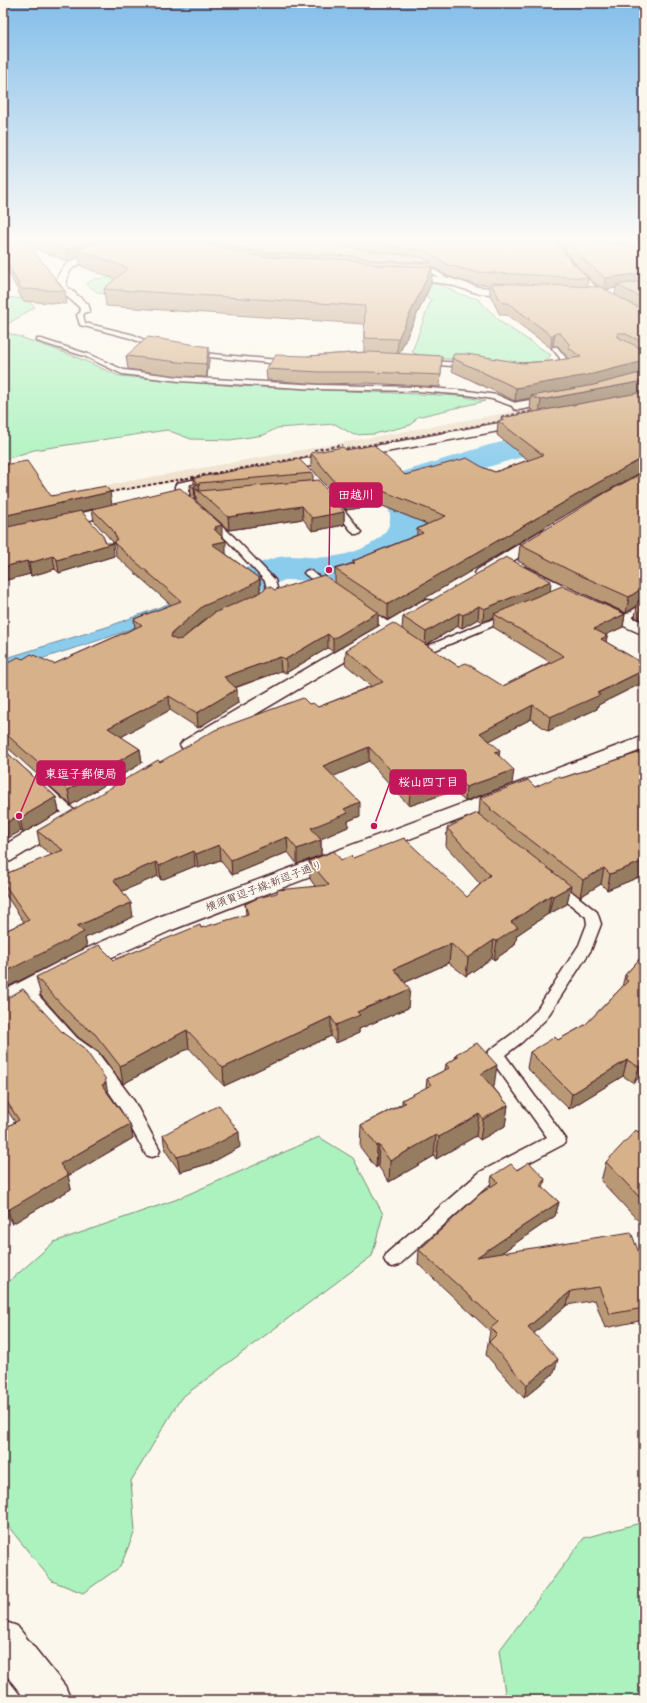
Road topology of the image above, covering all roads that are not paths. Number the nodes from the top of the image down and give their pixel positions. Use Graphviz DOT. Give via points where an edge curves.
graph roads {
  1 [pos="81,319"];
  2 [pos="39,340"];
  3 [pos="555,348"];
  4 [pos="163,349"];
  5 [pos="186,353"];
  6 [pos="416,363"];
  7 [pos="294,364"];
  8 [pos="474,366"];
  9 [pos="543,372"];
  10 [pos="570,397"];
  11 [pos="518,406"];
  12 [pos="535,420"];
  13 [pos="263,471"];
  14 [pos="233,477"];
  15 [pos="326,494"];
  16 [pos="203,514"];
  17 [pos="556,528"];
  18 [pos="357,532"];
  19 [pos="3,536"];
  20 [pos="504,561"];
  21 [pos="309,573"];
  22 [pos="471,580"];
  23 [pos="340,594"];
  24 [pos="444,596"];
  25 [pos="353,602"];
  26 [pos="253,604"];
  27 [pos="644,606"];
  28 [pos="520,612"];
  29 [pos="622,620"];
  30 [pos="390,627"];
  31 [pos="644,630"];
  32 [pos="644,742"];
  33 [pos="173,755"];
  34 [pos="37,782"];
  35 [pos="79,811"];
  36 [pos="3,856"];
  37 [pos="543,876"];
  38 [pos="25,990"];
  39 [pos="3,1003"];
  40 [pos="152,1150"];
  41 [pos="393,1259"];
  42 [pos="3,1640"];
  43 [pos="51,1700"];
  1 -- 4 [label="lane" via="82,324 132,336"];
  2 -- 11 [label="lane" via="86,354 122,372 179,379 468,393"];
  3 -- 9 [label="lane" via="563,358 562,365"];
  5 -- 7 [label="lane"];
  6 -- 8 [label="lane"];
  10 -- 11 [label="street"];
  12 -- 13 [label="street" via="305,469"];
  14 -- 19 [label="street" via="182,486 185,498 143,503 85,520"];
  15 -- 18 [label="lane"];
  16 -- 26 [label="lane" via="269,579 272,588 267,595"];
  17 -- 20 [label="street"];
  20 -- 22 [label="street"];
  20 -- 29 [label="street" via="557,596"];
  21 -- 23 [label="lane"];
  24 -- 30 [label="street"];
  25 -- 30 [label="lane"];
  27 -- 29 [label="lane"];
  28 -- 30 [label="lane" via="424,651"];
  29 -- 31 [label="street"];
  30 -- 33 [label="street"];
  32 -- 38 [label="street, 横須賀逗子線;新逗子通り" via="469,817 164,924 83,960"];
  34 -- 35 [label="lane"];
  35 -- 36 [label="street"];
  37 -- 41 [label="lane" via="592,914 594,924 586,946 542,1015 495,1054 558,1139 486,1177"];
  38 -- 39 [label="street, 横須賀逗子線;新逗子通り"];
  38 -- 40 [label="lane" via="72,1042 93,1057 128,1106"];
  42 -- 43 [label="street"];
}
